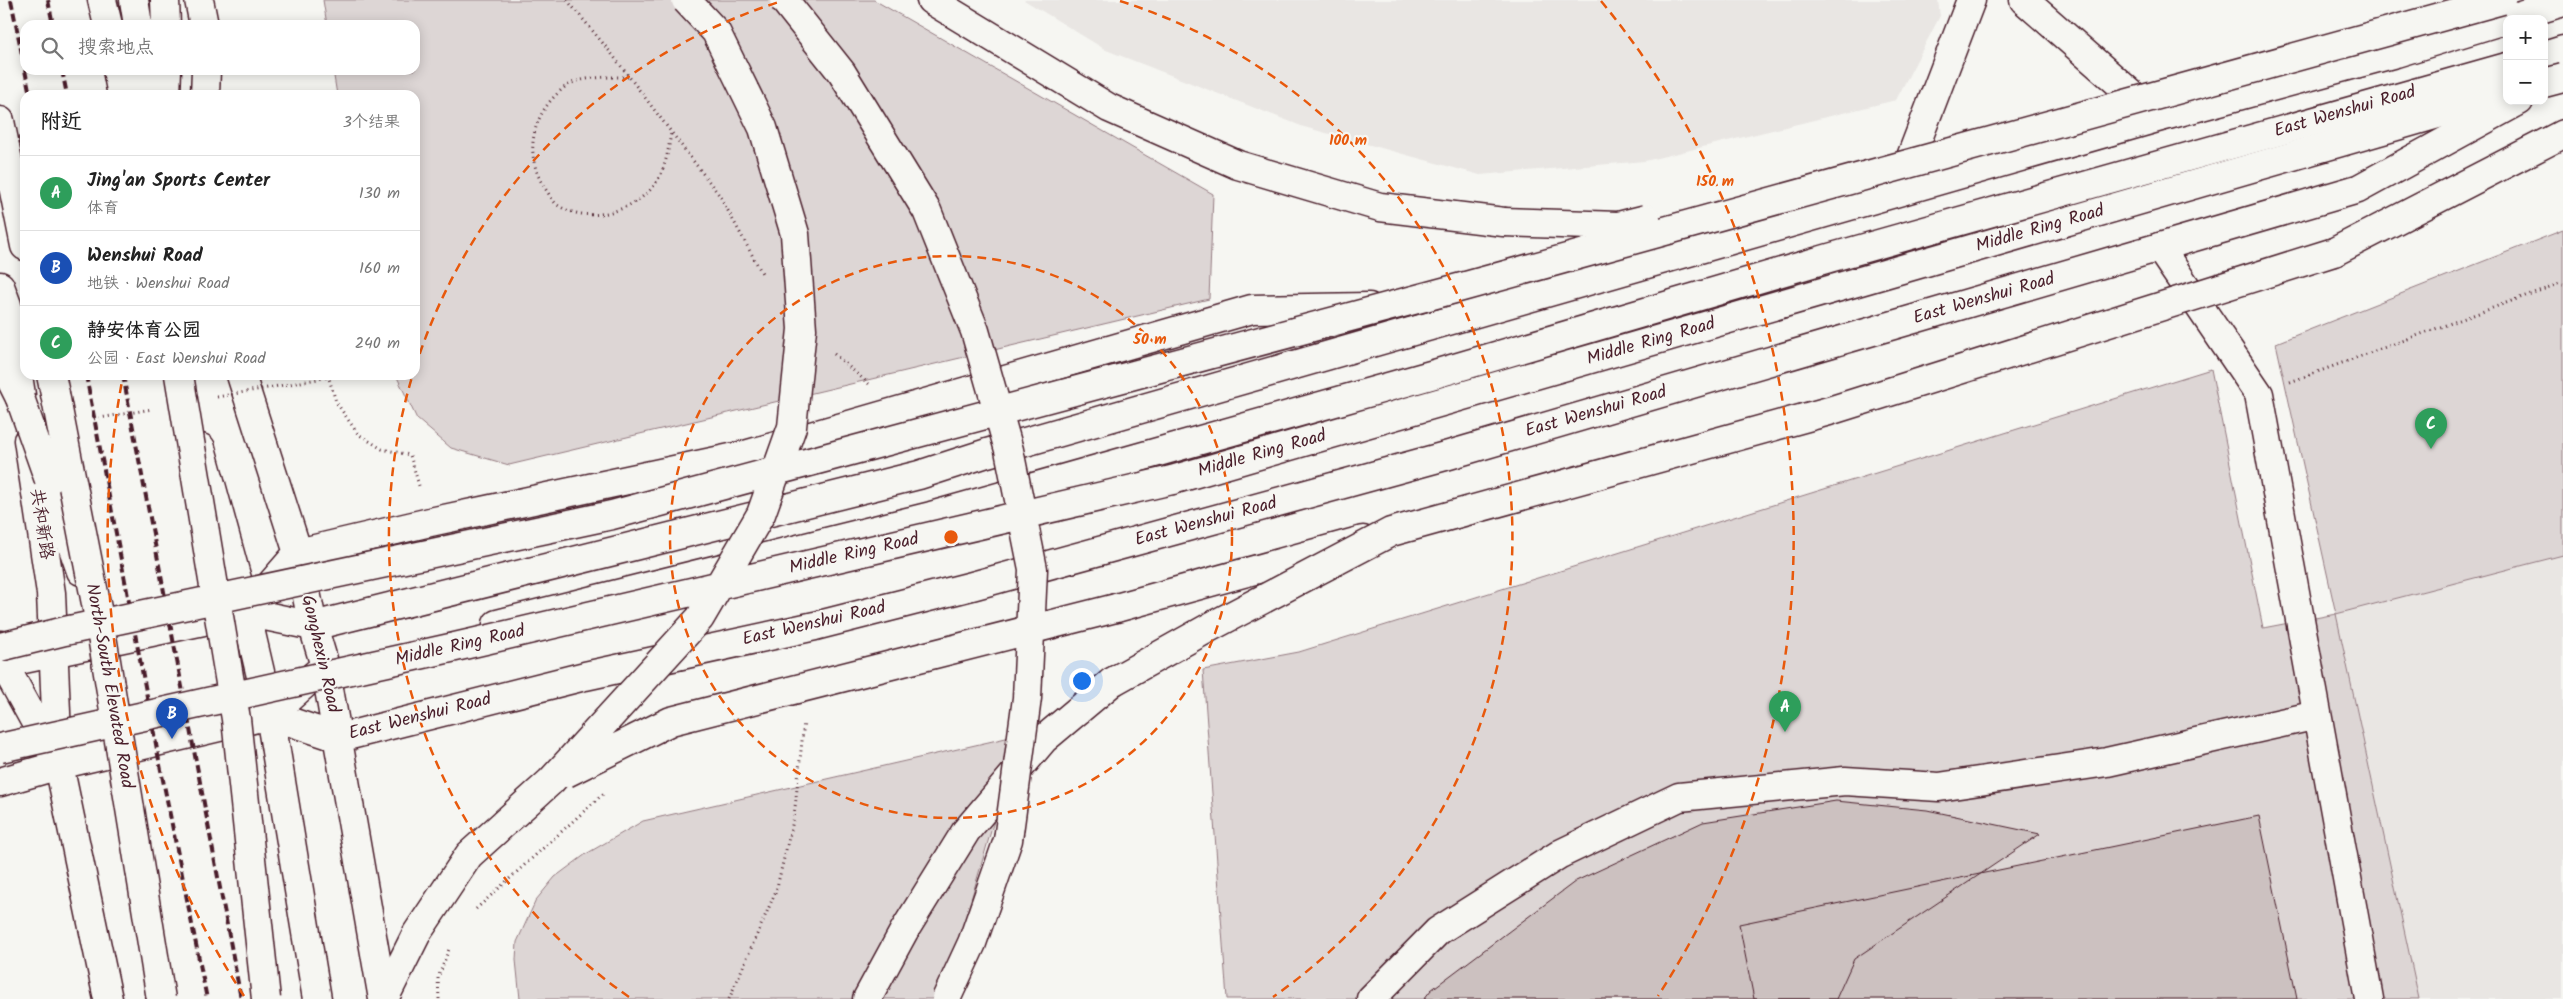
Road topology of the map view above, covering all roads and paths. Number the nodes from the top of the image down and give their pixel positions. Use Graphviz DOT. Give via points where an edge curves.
graph roads {
  1 [pos="102,0"];
  2 [pos="107,0"];
  3 [pos="134,0"];
  4 [pos="165,0"];
  5 [pos="199,0"];
  6 [pos="567,0"];
  7 [pos="686,0"];
  8 [pos="784,0"];
  9 [pos="931,0"];
  10 [pos="1971,0"];
  11 [pos="2024,0"];
  12 [pos="2459,0"];
  13 [pos="2502,0"];
  14 [pos="2563,2"];
  15 [pos="2521,15"];
  16 [pos="107,20"];
  17 [pos="111,20"];
  18 [pos="137,20"];
  19 [pos="166,20"];
  20 [pos="203,20"];
  21 [pos="2503,21"];
  22 [pos="2563,50"];
  23 [pos="2548,55"];
  24 [pos="2503,68"];
  25 [pos="118,75"];
  26 [pos="123,75"];
  27 [pos="146,75"];
  28 [pos="167,75"];
  29 [pos="206,75"];
  30 [pos="629,77"];
  31 [pos="2563,77"];
  32 [pos="2548,82"];
  33 [pos="2548,86"];
  34 [pos="121,90"];
  35 [pos="127,90"];
  36 [pos="147,90"];
  37 [pos="166,90"];
  38 [pos="205,90"];
  39 [pos="2503,95"];
  40 [pos="2512,105"];
  41 [pos="2157,118"];
  42 [pos="0,121"];
  43 [pos="671,133"];
  44 [pos="2563,134"];
  45 [pos="1898,192"];
  46 [pos="20,221"];
  47 [pos="2158,247"];
  48 [pos="764,277"];
  49 [pos="2563,284"];
  50 [pos="0,286"];
  51 [pos="1508,305"];
  52 [pos="834,353"];
  53 [pos="0,358"];
  54 [pos="52,380"];
  55 [pos="181,380"];
  56 [pos="181,380"];
  57 [pos="243,380"];
  58 [pos="329,380"];
  59 [pos="2258,394"];
  60 [pos="900,410"];
  61 [pos="430,522"];
  62 [pos="1391,532"];
  63 [pos="298,553"];
  64 [pos="243,603"];
  65 [pos="100,624"];
  66 [pos="313,626"];
  67 [pos="60,641"];
  68 [pos="1,650"];
  69 [pos="325,666"];
  70 [pos="270,715"];
  71 [pos="2317,715"];
  72 [pos="804,721"];
  73 [pos="339,738"];
  74 [pos="0,748"];
  75 [pos="59,765"];
  76 [pos="551,781"];
  77 [pos="0,782"];
  78 [pos="108,999"];
  79 [pos="161,999"];
  80 [pos="266,999"];
  81 [pos="317,999"];
  82 [pos="384,999"];
  83 [pos="729,999"];
  84 [pos="867,999"];
  85 [pos="946,999"];
  86 [pos="1371,999"];
  87 [pos="2369,999"];
  1 -- 16 [label="main road"];
  2 -- 17 [label="main road"];
  3 -- 18 [label="main road"];
  4 -- 19 [label="main road"];
  5 -- 20 [label="main road"];
  6 -- 30 [label="path"];
  7 -- 76 [label="main road, bridge" via="716,32 763,128 795,234 802,329 792,427 761,514 700,618"];
  8 -- 85 [label="main road, bridge" via="842,73 928,211 983,359 1009,450 1033,570 1027,698 1008,840 972,943"];
  9 -- 12 [label="main road, bridge" via="1109,108 1238,164 1380,208 1504,222 1618,226"];
  10 -- 45 [label="main road"];
  11 -- 41 [label="main road"];
  13 -- 64 [label="main road, bridge" via="1462,287 612,515"];
  14 -- 15 [label="main road"];
  21 -- 41 [label="main road"];
  22 -- 23 [label="main road"];
  24 -- 69 [label="main road, East Wenshui Road" via="931,516"];
  25 -- 34 [label="main road"];
  26 -- 35 [label="main road"];
  27 -- 36 [label="main road"];
  28 -- 37 [label="main road"];
  29 -- 38 [label="main road"];
  30 -- 43 [label="path"];
  30 -- 43 [label="path" via="598,77 566,86 544,107 533,130 532,154 540,181 558,206 588,216 613,211 639,200 654,186 666,161"];
  31 -- 32 [label="main road, bridge"];
  31 -- 33 [label="main road"];
  39 -- 74 [label="main road, Middle Ring Road, bridge" via="1172,480 454,647"];
  40 -- 47 [label="main road, East Wenshui Road" via="2358,189"];
  41 -- 45 [label="main road"];
  42 -- 46 [label="main road"];
  43 -- 48 [label="path" via="720,196"];
  44 -- 62 [label="main road, bridge" via="2334,252 1829,411"];
  45 -- 51 [label="main road"];
  47 -- 59 [label="main road"];
  47 -- 73 [label="main road, East Wenshui Road" via="1449,455 972,586 815,626 584,676"];
  49 -- 59 [label="path"];
  50 -- 67 [label="main road, 共和新路" via="7,305"];
  51 -- 60 [label="main road" via="1252,309"];
  51 -- 66 [label="main road" via="919,475"];
  52 -- 60 [label="path"];
  53 -- 65 [label="main road, bridge" via="20,398"];
  54 -- 65 [label="main road, North-South Elevated Road, bridge"];
  55 -- 64 [label="main road"];
  56 -- 80 [label="main road, bridge" via="236,719"];
  57 -- 63 [label="main road, Gonghexin Road"];
  58 -- 61 [label="path" via="336,402 358,434 382,449 410,455"];
  59 -- 71 [label="main road"];
  60 -- 61 [label="main road" via="745,455"];
  61 -- 63 [label="main road"];
  62 -- 76 [label="main road, bridge" via="1116,608 671,721"];
  62 -- 84 [label="main road, bridge" via="1112,682 1044,739 966,830"];
  63 -- 64 [label="main road"];
  63 -- 66 [label="main road, Gonghexin Road"];
  64 -- 66 [label="main road"];
  64 -- 67 [label="main road, bridge"];
  64 -- 70 [label="main road"];
  65 -- 79 [label="main road, North-South Elevated Road, bridge"];
  66 -- 69 [label="main road, Gonghexin Road"];
  67 -- 68 [label="main road, bridge"];
  67 -- 75 [label="main road, 共和新路"];
  68 -- 75 [label="main road"];
  69 -- 70 [label="main road, East Wenshui Road"];
  69 -- 73 [label="main road, Gonghexin Road"];
  70 -- 73 [label="main road, East Wenshui Road"];
  70 -- 75 [label="main road"];
  70 -- 81 [label="main road"];
  71 -- 86 [label="main road" via="2107,762 1939,787 1845,781 1679,798 1560,854 1446,927"];
  71 -- 87 [label="main road"];
  72 -- 83 [label="path" via="794,817 776,891"];
  73 -- 82 [label="main road, Gonghexin Road"];
  75 -- 77 [label="main road"];
  75 -- 78 [label="main road"];
  76 -- 82 [label="main road" via="469,855 416,933"];
}
